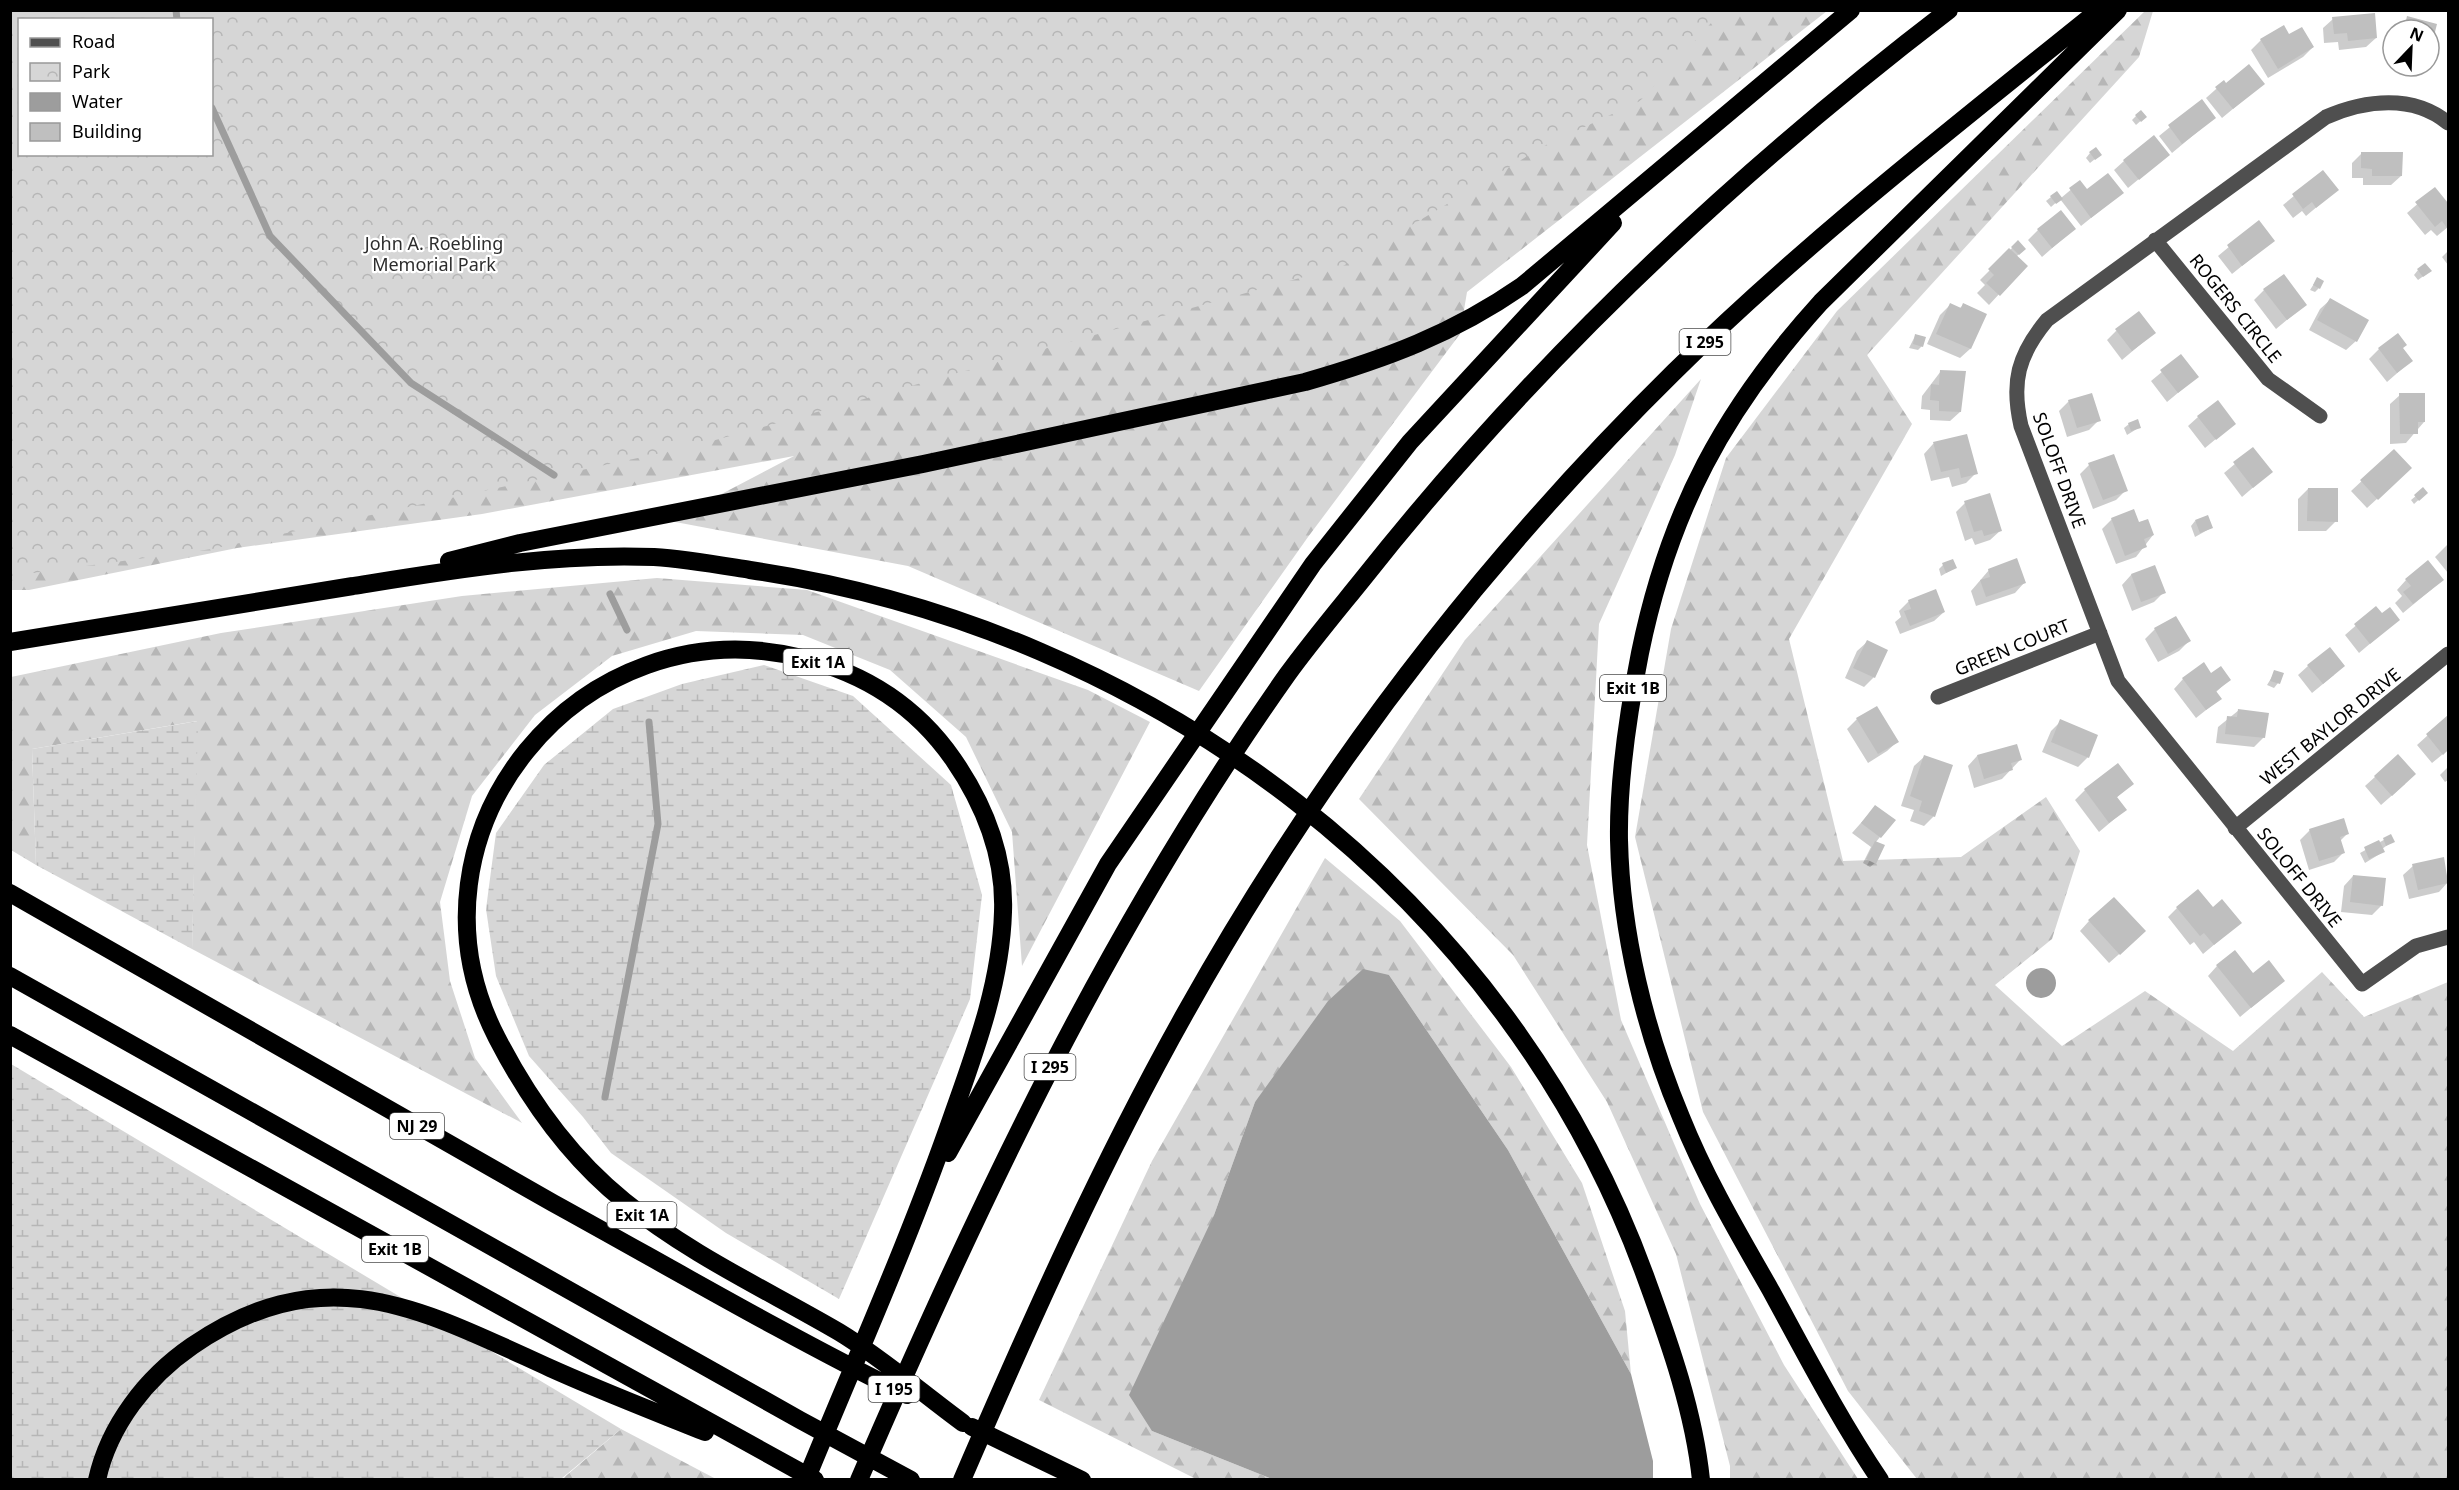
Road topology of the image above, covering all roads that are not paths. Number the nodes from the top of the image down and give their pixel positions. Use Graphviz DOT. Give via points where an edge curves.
graph roads {
  1 [pos="1851,10"];
  2 [pos="1949,10"];
  3 [pos="2099,10"];
  4 [pos="2118,10"];
  5 [pos="2448,123"];
  6 [pos="1667,164"];
  7 [pos="2156,240"];
  8 [pos="2320,416"];
  9 [pos="290,597"];
  10 [pos="2100,633"];
  11 [pos="10,642"];
  12 [pos="2448,654"];
  13 [pos="1938,698"];
  14 [pos="2235,828"];
  15 [pos="10,893"];
  16 [pos="2448,937"];
  17 [pos="10,976"];
  18 [pos="10,1035"];
  19 [pos="925,1195"];
  20 [pos="825,1355"];
  21 [pos="963,1423"];
  22 [pos="779,1462"];
  23 [pos="97,1479"];
  24 [pos="806,1479"];
  25 [pos="815,1479"];
  26 [pos="859,1479"];
  27 [pos="911,1479"];
  28 [pos="962,1479"];
  29 [pos="1082,1479"];
  30 [pos="1701,1479"];
  31 [pos="1880,1479"];
  1 -- 6 [label="highway"];
  2 -- 26 [label="highway, I 295" via="1814,119 1644,269 1465,456 1288,674 1175,846 1105,962 939,1296"];
  3 -- 28 [label="highway, I 295" via="1821,237 1672,373 1539,514 1365,730 1253,898 1187,1009 1022,1341"];
  4 -- 31 [label="highway, Exit 1B" via="1821,302 1748,389 1692,488 1666,551 1633,691 1623,764 1620,848 1628,928 1655,1045 1711,1184 1852,1438"];
  5 -- 7 [label="street, SOLOFF DRIVE" via="2421,108 2393,102 2349,107 2326,117"];
  6 -- 9 [label="highway" via="1551,264 1482,314 1357,367 1305,382 935,461 520,543"];
  6 -- 19 [label="highway" via="1410,442 1326,547 1141,815 1075,922"];
  7 -- 8 [label="street, ROGERS CIRCLE" via="2268,379"];
  7 -- 10 [label="street, SOLOFF DRIVE" via="2047,320 2031,339 2016,382 2021,426"];
  9 -- 11 [label="highway"];
  9 -- 30 [label="highway" via="560,558 662,557 793,576 877,594 1020,641 1139,699 1204,738 1284,791 1372,867 1474,975 1526,1042 1607,1183 1638,1256 1665,1330"];
  10 -- 13 [label="street, GREEN COURT"];
  10 -- 14 [label="street, SOLOFF DRIVE" via="2118,681"];
  12 -- 14 [label="street, WEST BAYLOR DRIVE"];
  14 -- 16 [label="street, SOLOFF DRIVE" via="2362,984 2416,946"];
  15 -- 20 [label="highway, NJ 29"];
  17 -- 27 [label="highway"];
  18 -- 22 [label="highway, Exit 1B"];
  19 -- 21 [label="highway, Exit 1A" via="980,1037 993,987 1004,909 992,836 978,800 943,745 888,694 852,673 778,652 735,649 688,653 612,679 578,700 548,725 523,754 482,828 472,862 467,900 468,939 473,974 496,1036 557,1135 620,1198 665,1230 843,1334"];
  19 -- 24 [label="highway"];
  20 -- 21 [label="highway, I 195"];
  21 -- 29 [label="highway, I 195"];
  22 -- 23 [label="highway" via="604,1392 419,1311 378,1300 338,1297 268,1306 217,1329 177,1356 155,1374 132,1405 111,1441"];
  22 -- 25 [label="highway"];
}
